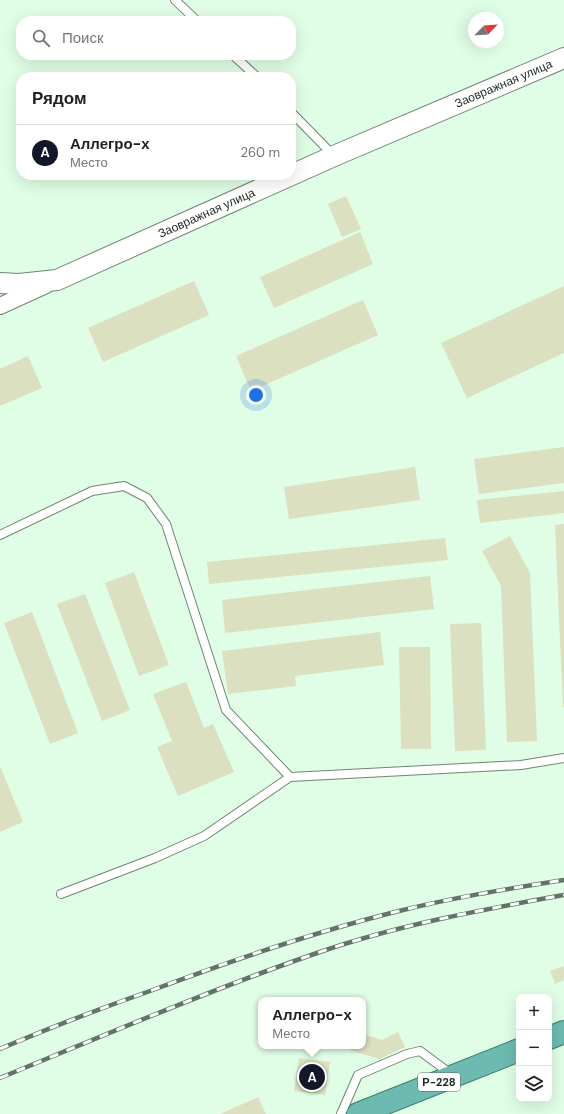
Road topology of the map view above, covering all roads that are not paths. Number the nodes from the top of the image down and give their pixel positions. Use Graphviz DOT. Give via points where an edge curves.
graph roads {
  1 [pos="175,0"];
  2 [pos="192,16"];
  3 [pos="564,58"];
  4 [pos="239,60"];
  5 [pos="252,72"];
  6 [pos="296,117"];
  7 [pos="334,156"];
  8 [pos="296,173"];
  9 [pos="280,180"];
  10 [pos="56,280"];
  11 [pos="0,283"];
  12 [pos="0,306"];
  13 [pos="0,535"];
  14 [pos="564,758"];
  15 [pos="290,777"];
  16 [pos="61,894"];
  17 [pos="564,1032"];
  18 [pos="552,1037"];
  19 [pos="516,1051"];
  20 [pos="454,1076"];
  21 [pos="341,1114"];
  22 [pos="358,1114"];
  1 -- 2 [label="lane"];
  3 -- 7 [label="street, Заовражная улица"];
  4 -- 5 [label="lane"];
  6 -- 7 [label="lane"];
  7 -- 8 [label="street, Заовражная улица"];
  9 -- 10 [label="street, Заовражная улица"];
  10 -- 11 [label="street, Заовражная улица" via="19,284"];
  10 -- 12 [label="street"];
  13 -- 15 [label="lane" via="92,491 124,486 147,498 166,524 226,710"];
  14 -- 15 [label="lane" via="521,765"];
  15 -- 16 [label="lane" via="204,836"];
  17 -- 18 [label="highway"];
  19 -- 20 [label="highway, Р-228"];
  20 -- 21 [label="lane" via="420,1051 407,1054 358,1075"];
  20 -- 22 [label="highway, Р-228"];
}
